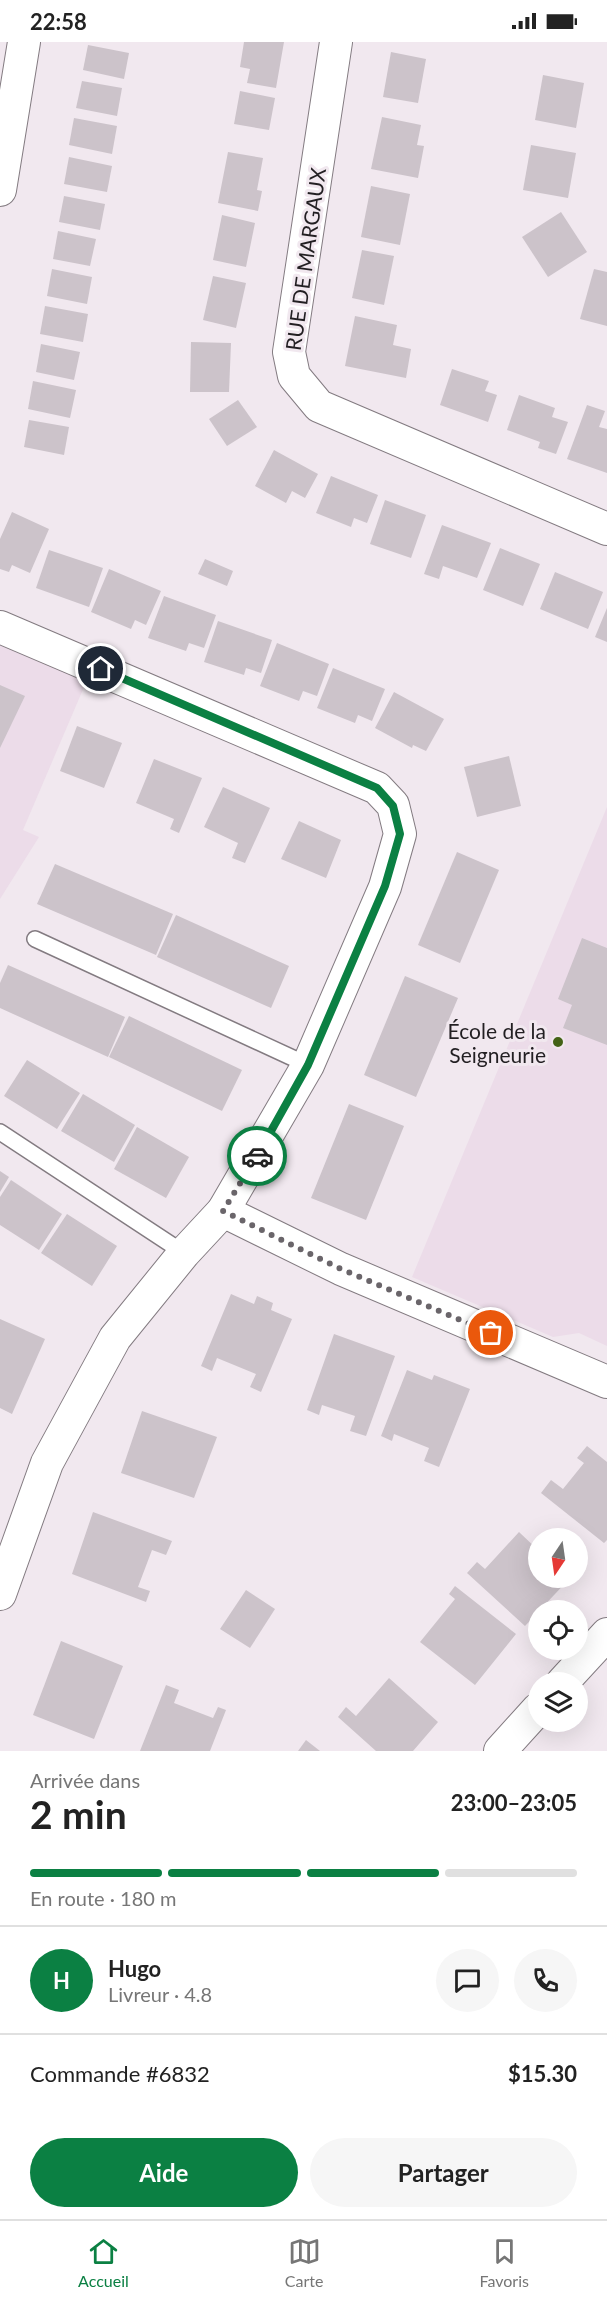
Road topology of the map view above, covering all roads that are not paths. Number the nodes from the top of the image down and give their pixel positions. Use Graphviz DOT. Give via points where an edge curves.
graph roads {
  1 [pos="24,42"];
  2 [pos="336,42"];
  3 [pos="0,190"];
  4 [pos="607,529"];
  5 [pos="0,627"];
  6 [pos="35,939"];
  7 [pos="308,1065"];
  8 [pos="0,1132"];
  9 [pos="223,1211"];
  10 [pos="184,1254"];
  11 [pos="607,1382"];
  12 [pos="0,1594"];
  13 [pos="607,1634"];
  14 [pos="572,1672"];
  15 [pos="528,1720"];
  16 [pos="500,1751"];
  1 -- 3 [label="street"];
  2 -- 4 [label="street, RUE DE MARGAUX" via="289,352 294,376 319,406"];
  5 -- 7 [label="street" via="377,788 393,806 400,834 385,886"];
  6 -- 7 [label="lane"];
  7 -- 9 [label="street"];
  8 -- 10 [label="lane"];
  9 -- 10 [label="street"];
  9 -- 11 [label="street" via="341,1269"];
  10 -- 12 [label="street" via="115,1338 58,1442"];
  13 -- 14 [label="street"];
  15 -- 16 [label="street"];
}
